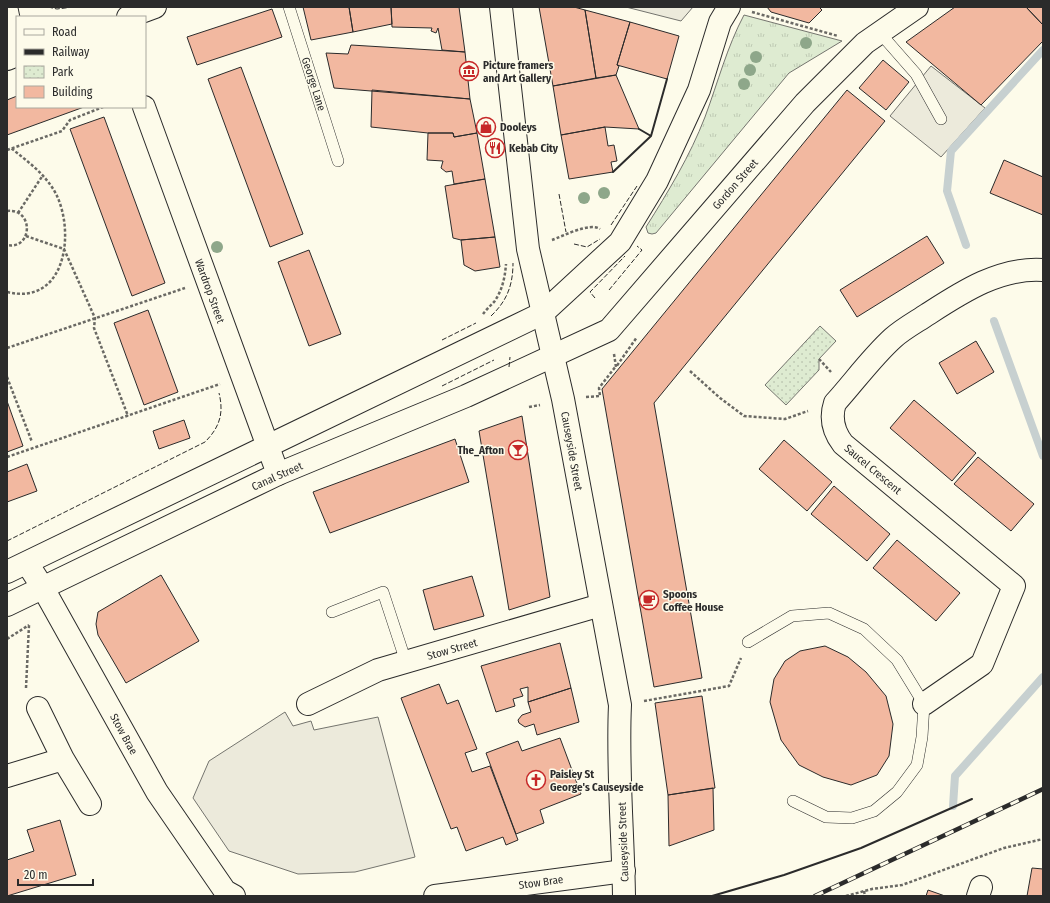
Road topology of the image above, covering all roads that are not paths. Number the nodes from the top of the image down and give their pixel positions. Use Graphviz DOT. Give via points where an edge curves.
graph roads {
  1 [pos="155,7"];
  2 [pos="289,7"];
  3 [pos="501,7"];
  4 [pos="917,7"];
  5 [pos="738,9"];
  6 [pos="7,11"];
  7 [pos="131,16"];
  8 [pos="872,38"];
  9 [pos="13,56"];
  10 [pos="144,108"];
  11 [pos="941,119"];
  12 [pos="338,161"];
  13 [pos="1043,270"];
  14 [pos="543,313"];
  15 [pos="553,358"];
  16 [pos="267,446"];
  17 [pos="278,474"];
  18 [pos="27,563"];
  19 [pos="7,572"];
  20 [pos="43,588"];
  21 [pos="7,605"];
  22 [pos="601,605"];
  23 [pos="332,612"];
  24 [pos="748,642"];
  25 [pos="406,662"];
  26 [pos="308,704"];
  27 [pos="924,704"];
  28 [pos="38,708"];
  29 [pos="63,758"];
  30 [pos="7,776"];
  31 [pos="793,801"];
  32 [pos="90,804"];
  33 [pos="624,871"];
  34 [pos="225,894"];
  35 [pos="435,896"];
  36 [pos="624,896"];
  1 -- 7 [label="main road"];
  2 -- 12 [label="lane, George Lane"];
  3 -- 14 [label="main road, Causeyside Street" via="528,248"];
  4 -- 8 [label="main road, Gordon Street"];
  5 -- 14 [label="main road" via="720,22 699,90 653,188 620,242"];
  6 -- 9 [label="main road"];
  8 -- 11 [label="lane" via="916,74"];
  8 -- 15 [label="main road, Gordon Street" via="805,103 609,330"];
  10 -- 16 [label="main road, Wardrop Street"];
  13 -- 27 [label="main road, Saucel Crescent" via="1018,271 1002,275 958,294 892,339 835,403 832,412 832,421 843,444 1014,586 982,664"];
  14 -- 15 [label="main road, Causeyside Street"];
  14 -- 16 [label="main road"];
  15 -- 17 [label="main road, Canal Street"];
  15 -- 22 [label="main road, Causeyside Street"];
  16 -- 17 [label="main road, Wardrop Street"];
  16 -- 18 [label="main road"];
  17 -- 20 [label="main road, Canal Street"];
  18 -- 19 [label="main road"];
  18 -- 20 [label="main road, Stow Brae"];
  20 -- 21 [label="main road, Canal Street"];
  20 -- 34 [label="main road, Stow Brae" via="157,792"];
  22 -- 25 [label="main road, Stow Street"];
  22 -- 33 [label="main road, Causeyside Street" via="620,705 618,748"];
  23 -- 25 [label="lane" via="383,592"];
  24 -- 27 [label="lane" via="792,616 829,613 864,628 897,660"];
  25 -- 26 [label="main road, Stow Street" via="378,670"];
  27 -- 31 [label="lane" via="917,765 897,792 874,811 852,818 826,817"];
  28 -- 29 [label="main road"];
  29 -- 30 [label="main road"];
  29 -- 32 [label="main road"];
  33 -- 35 [label="main road, Stow Brae"];
  33 -- 36 [label="main road, Causeyside Street"];
}
